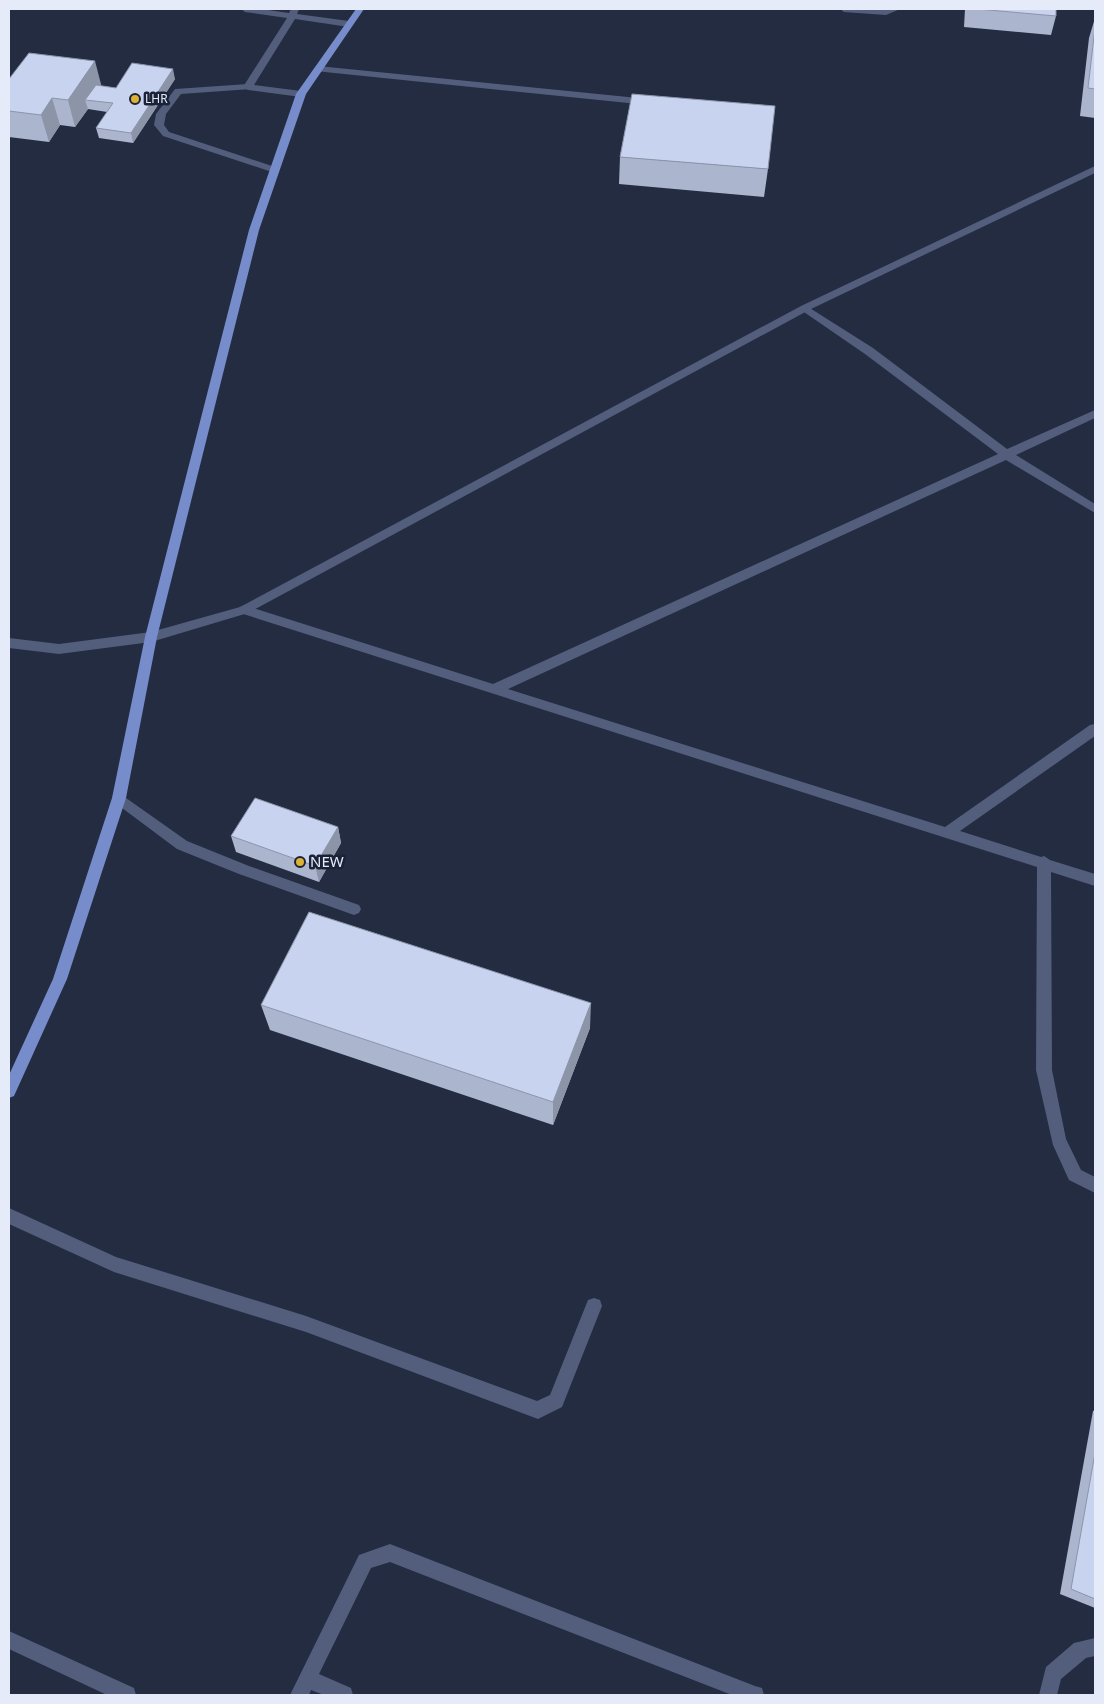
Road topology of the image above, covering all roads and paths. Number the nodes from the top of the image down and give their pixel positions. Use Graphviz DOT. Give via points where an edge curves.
graph roads {
  1 [pos="246,9"];
  2 [pos="360,9"];
  3 [pos="844,9"];
  4 [pos="896,9"];
  5 [pos="294,12"];
  6 [pos="349,24"];
  7 [pos="318,69"];
  8 [pos="248,87"];
  9 [pos="301,94"];
  10 [pos="655,102"];
  11 [pos="1095,169"];
  12 [pos="275,170"];
  13 [pos="805,308"];
  14 [pos="1095,414"];
  15 [pos="1008,455"];
  16 [pos="1095,509"];
  17 [pos="244,610"];
  18 [pos="152,637"];
  19 [pos="9,643"];
  20 [pos="496,689"];
  21 [pos="1095,729"];
  22 [pos="119,798"];
  23 [pos="947,832"];
  24 [pos="1044,862"];
  25 [pos="1095,880"];
  26 [pos="354,909"];
  27 [pos="9,1091"];
  28 [pos="1095,1185"];
  29 [pos="9,1216"];
  30 [pos="594,1306"];
  31 [pos="9,1640"];
  32 [pos="1095,1647"];
  33 [pos="307,1678"];
  34 [pos="127,1695"];
  35 [pos="299,1695"];
  36 [pos="344,1695"];
  37 [pos="755,1695"];
  38 [pos="1048,1695"];
  1 -- 5 [label="street"];
  2 -- 6 [label="main road"];
  3 -- 4 [label="street" via="886,12"];
  5 -- 6 [label="street"];
  5 -- 8 [label="street"];
  6 -- 7 [label="main road"];
  7 -- 9 [label="main road"];
  7 -- 10 [label="street"];
  8 -- 9 [label="street"];
  8 -- 12 [label="street" via="178,91 161,114 159,125 166,134"];
  9 -- 12 [label="main road"];
  11 -- 13 [label="street"];
  12 -- 18 [label="main road" via="254,230"];
  13 -- 15 [label="street" via="869,351"];
  13 -- 17 [label="street"];
  14 -- 15 [label="street"];
  15 -- 16 [label="street"];
  15 -- 20 [label="street"];
  17 -- 18 [label="street"];
  17 -- 20 [label="street"];
  18 -- 19 [label="street" via="59,649"];
  18 -- 22 [label="main road"];
  20 -- 23 [label="street"];
  21 -- 23 [label="street"];
  22 -- 26 [label="street" via="182,845"];
  22 -- 27 [label="main road" via="60,979"];
  23 -- 24 [label="street"];
  24 -- 25 [label="street"];
  24 -- 28 [label="street" via="1044,1070 1058,1140 1075,1175"];
  29 -- 30 [label="street" via="114,1264 306,1324 538,1410 556,1401"];
  31 -- 34 [label="street"];
  32 -- 38 [label="street" via="1081,1650 1053,1674"];
  33 -- 35 [label="street"];
  33 -- 36 [label="street"];
  33 -- 37 [label="street" via="365,1561 390,1553"];
}
